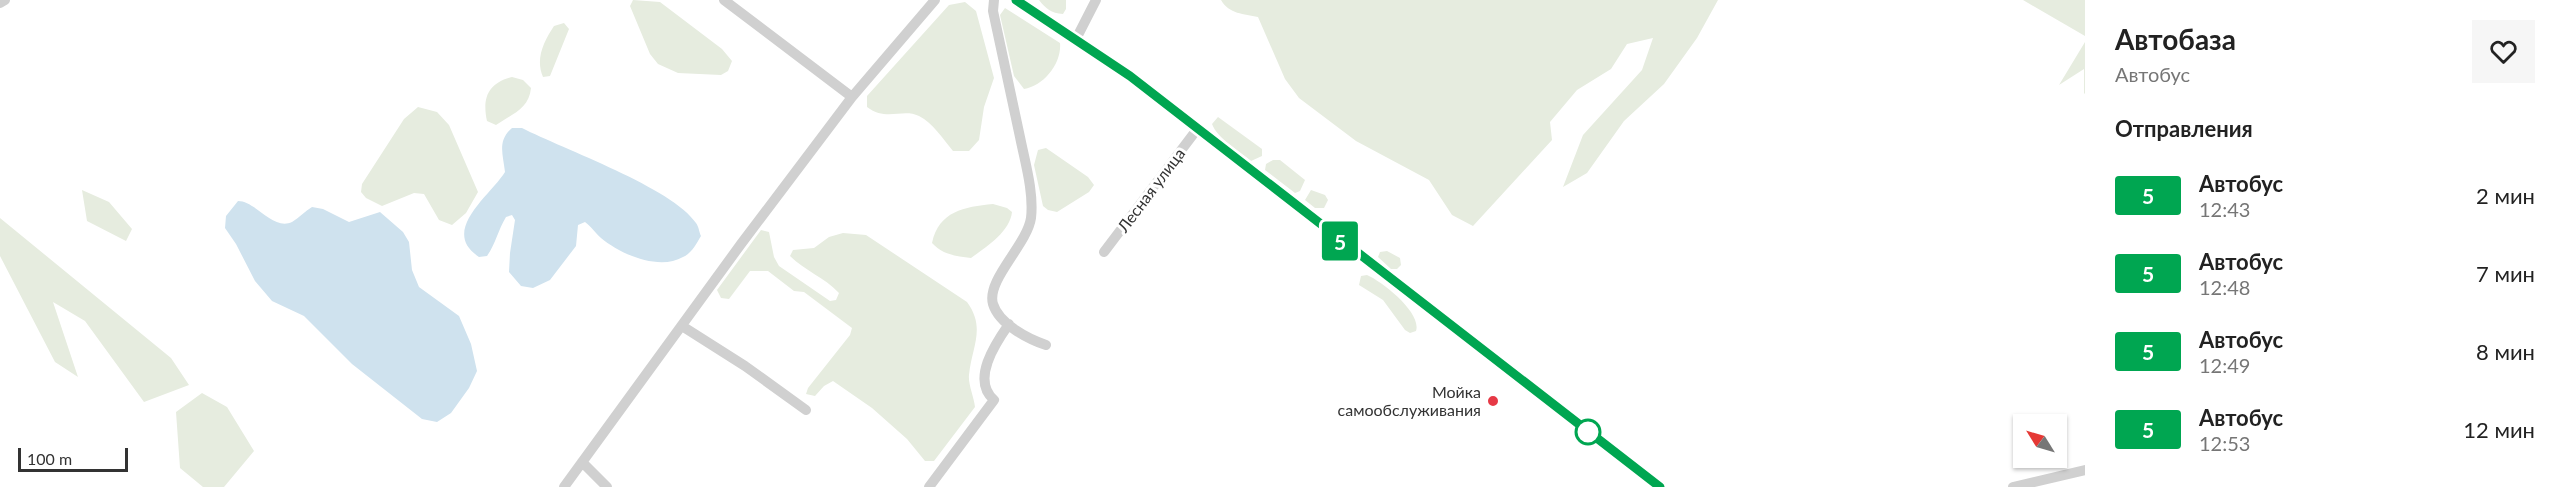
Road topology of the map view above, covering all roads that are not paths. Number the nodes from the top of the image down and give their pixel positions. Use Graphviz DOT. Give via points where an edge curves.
graph roads {
  1 [pos="4,0"];
  2 [pos="724,0"];
  3 [pos="935,0"];
  4 [pos="994,0"];
  5 [pos="1016,0"];
  6 [pos="1096,0"];
  7 [pos="0,3"];
  8 [pos="1076,39"];
  9 [pos="852,96"];
  10 [pos="1198,128"];
  11 [pos="1104,252"];
  12 [pos="1009,324"];
  13 [pos="682,326"];
  14 [pos="1046,345"];
  15 [pos="806,410"];
  16 [pos="582,462"];
  17 [pos="2085,470"];
  18 [pos="564,487"];
  19 [pos="607,487"];
  20 [pos="929,487"];
  21 [pos="1660,487"];
  22 [pos="2013,487"];
  1 -- 7 [label="street"];
  2 -- 9 [label="street"];
  3 -- 9 [label="street"];
  4 -- 12 [label="street" via="993,11 1027,173 1031,217 1027,233 994,288 992,303"];
  5 -- 8 [label="street"];
  6 -- 8 [label="street"];
  8 -- 10 [label="street"];
  9 -- 13 [label="street"];
  10 -- 11 [label="street, Лесная улица"];
  10 -- 21 [label="street"];
  12 -- 14 [label="street"];
  12 -- 20 [label="street" via="994,346 985,375 987,394 994,400"];
  13 -- 15 [label="street"];
  13 -- 16 [label="street"];
  16 -- 18 [label="street"];
  16 -- 19 [label="street"];
  17 -- 22 [label="street"];
}
